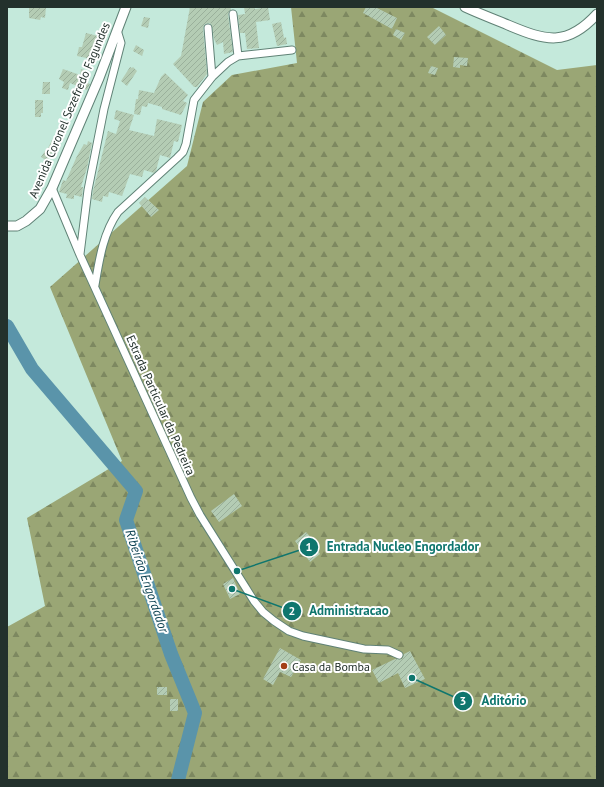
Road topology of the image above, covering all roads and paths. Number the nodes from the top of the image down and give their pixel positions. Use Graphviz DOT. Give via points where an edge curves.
graph roads {
  1 [pos="126,7"];
  2 [pos="466,7"];
  3 [pos="233,14"];
  4 [pos="597,14"];
  5 [pos="208,28"];
  6 [pos="117,30"];
  7 [pos="292,50"];
  8 [pos="238,56"];
  9 [pos="212,76"];
  10 [pos="52,188"];
  11 [pos="7,226"];
  12 [pos="80,254"];
  13 [pos="95,286"];
  14 [pos="399,655"];
  1 -- 6 [label="main road, Avenida Coronel Sezefredo Fagundes"];
  2 -- 4 [label="main road" via="533,36 553,38 567,36 585,27"];
  3 -- 8 [label="street"];
  5 -- 9 [label="street"];
  6 -- 10 [label="main road, Avenida Coronel Sezefredo Fagundes"];
  6 -- 12 [label="street" via="121,43 104,109 88,190"];
  7 -- 8 [label="street"];
  8 -- 9 [label="street"];
  9 -- 13 [label="street" via="194,100 183,152 112,220 100,255"];
  10 -- 11 [label="main road, Avenida Coronel Sezefredo Fagundes" via="40,209 26,221 17,226"];
  10 -- 12 [label="street, Estrada Particular da Pedreira"];
  12 -- 13 [label="street, Estrada Particular da Pedreira"];
  13 -- 14 [label="street, Estrada Particular da Pedreira" via="193,502 228,561 263,612 289,631 303,636 364,649 388,650"];
}
